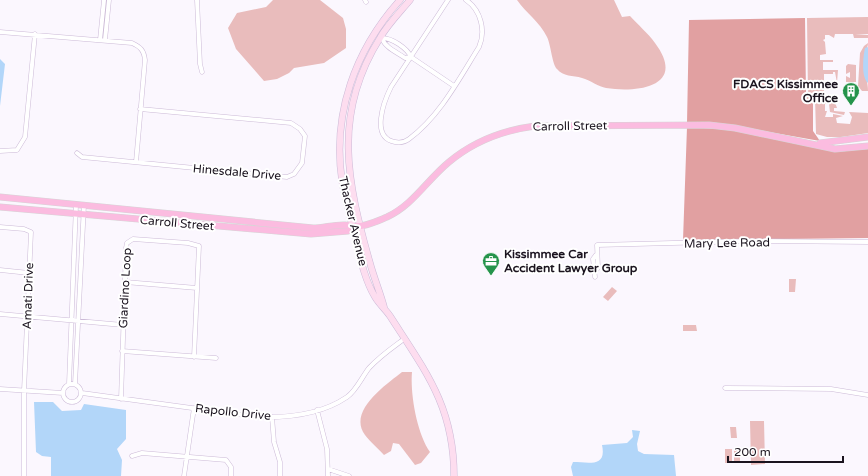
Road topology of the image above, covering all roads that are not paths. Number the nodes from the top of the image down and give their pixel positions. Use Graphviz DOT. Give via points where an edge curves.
graph roads {
  1 [pos="104,0"];
  2 [pos="109,0"];
  3 [pos="197,0"];
  4 [pos="400,0"];
  5 [pos="410,0"];
  6 [pos="448,0"];
  7 [pos="466,0"];
  8 [pos="0,32"];
  9 [pos="374,33"];
  10 [pos="35,34"];
  11 [pos="381,37"];
  12 [pos="102,40"];
  13 [pos="411,57"];
  14 [pos="202,72"];
  15 [pos="454,86"];
  16 [pos="140,109"];
  17 [pos="868,137"];
  18 [pos="816,144"];
  19 [pos="868,146"];
  20 [pos="0,150"];
  21 [pos="77,153"];
  22 [pos="136,162"];
  23 [pos="0,197"];
  24 [pos="76,204"];
  25 [pos="84,205"];
  26 [pos="0,207"];
  27 [pos="76,214"];
  28 [pos="83,214"];
  29 [pos="360,225"];
  30 [pos="293,226"];
  31 [pos="0,227"];
  32 [pos="353,227"];
  33 [pos="231,228"];
  34 [pos="868,242"];
  35 [pos="0,270"];
  36 [pos="29,272"];
  37 [pos="595,277"];
  38 [pos="125,282"];
  39 [pos="197,288"];
  40 [pos="384,308"];
  41 [pos="0,314"];
  42 [pos="27,316"];
  43 [pos="72,321"];
  44 [pos="78,321"];
  45 [pos="123,325"];
  46 [pos="404,339"];
  47 [pos="122,351"];
  48 [pos="194,357"];
  49 [pos="216,358"];
  50 [pos="69,384"];
  51 [pos="76,384"];
  52 [pos="725,388"];
  53 [pos="0,389"];
  54 [pos="24,391"];
  55 [pos="63,393"];
  56 [pos="82,393"];
  57 [pos="868,395"];
  58 [pos="121,398"];
  59 [pos="194,408"];
  60 [pos="317,410"];
  61 [pos="272,418"];
  62 [pos="132,456"];
  63 [pos="186,456"];
  64 [pos="328,469"];
  65 [pos="24,476"];
  66 [pos="184,476"];
  67 [pos="231,476"];
  68 [pos="280,476"];
  69 [pos="328,476"];
  70 [pos="348,476"];
  71 [pos="454,476"];
  1 -- 12 [label="street"];
  2 -- 12 [label="street"];
  3 -- 14 [label="street"];
  4 -- 9 [label="street, Thacker Avenue"];
  5 -- 11 [label="street, Thacker Avenue"];
  6 -- 13 [label="street"];
  7 -- 15 [label="street" via="475,6 483,37"];
  8 -- 10 [label="street"];
  9 -- 11 [label="street"];
  9 -- 32 [label="street, Thacker Avenue" via="352,76 341,124 342,180"];
  10 -- 12 [label="street"];
  10 -- 20 [label="street" via="25,137 17,150"];
  11 -- 13 [label="street" via="409,51"];
  11 -- 13 [label="street" via="384,44 400,55 405,58"];
  11 -- 29 [label="street, Thacker Avenue" via="360,78 349,126 349,176"];
  12 -- 16 [label="street" via="132,43 140,47 144,53"];
  13 -- 15 [label="street"];
  13 -- 15 [label="street" via="385,100 381,131 387,139 396,143 408,140 432,116"];
  16 -- 22 [label="street"];
  16 -- 22 [label="street, Hinesdale Drive" via="291,123 305,136 302,163 294,174 287,177"];
  17 -- 18 [label="main road, Carroll Street"];
  18 -- 19 [label="main road, Carroll Street" via="835,149"];
  18 -- 29 [label="main road, Carroll Street" via="735,128 709,126 522,128 497,135 469,148 448,162 405,206 388,216"];
  21 -- 22 [label="street" via="82,157"];
  23 -- 24 [label="main road, Carroll Street"];
  24 -- 25 [label="main road, Carroll Street"];
  24 -- 27 [label="street"];
  25 -- 28 [label="street"];
  25 -- 30 [label="main road, Carroll Street"];
  26 -- 27 [label="main road, Carroll Street"];
  27 -- 28 [label="main road, Carroll Street"];
  27 -- 43 [label="street"];
  28 -- 33 [label="main road, Carroll Street"];
  28 -- 44 [label="street"];
  29 -- 32 [label="main road, Carroll Street"];
  29 -- 40 [label="street, Thacker Avenue"];
  30 -- 32 [label="main road, Carroll Street"];
  30 -- 33 [label="main road" via="288,228 238,223"];
  31 -- 36 [label="street, Amati Drive" via="31,232"];
  32 -- 33 [label="main road, Carroll Street" via="348,231 310,234"];
  32 -- 40 [label="street, Thacker Avenue" via="368,281"];
  34 -- 37 [label="street, Mary Lee Road" via="748,241 597,246 596,255 599,259"];
  35 -- 36 [label="street"];
  36 -- 42 [label="street, Amati Drive"];
  38 -- 39 [label="street"];
  38 -- 39 [label="street, Giardino Loop" via="126,248 130,241 137,239 181,242 199,246"];
  38 -- 45 [label="street, Giardino Loop"];
  39 -- 48 [label="street, Giardino Loop"];
  40 -- 46 [label="street, Thacker Avenue"];
  41 -- 42 [label="street"];
  42 -- 43 [label="street"];
  42 -- 54 [label="street, Amati Drive"];
  43 -- 44 [label="street"];
  43 -- 50 [label="street"];
  44 -- 45 [label="street"];
  44 -- 51 [label="street"];
  45 -- 47 [label="street, Giardino Loop"];
  46 -- 60 [label="street, Rapollo Drive" via="381,356 348,397"];
  46 -- 71 [label="street, Thacker Avenue" via="428,374 441,400 452,440"];
  47 -- 48 [label="street"];
  47 -- 58 [label="street, Giardino Loop"];
  48 -- 49 [label="street"];
  50 -- 51 [label="street"];
  50 -- 55 [label="street"];
  51 -- 56 [label="street"];
  52 -- 57 [label="street" via="831,389"];
  53 -- 54 [label="street"];
  54 -- 55 [label="street"];
  54 -- 65 [label="street, Amati Drive"];
  55 -- 56 [label="street" via="70,402 78,400"];
  56 -- 58 [label="street, Rapollo Drive"];
  58 -- 59 [label="street, Rapollo Drive"];
  59 -- 61 [label="street, Rapollo Drive"];
  59 -- 63 [label="street"];
  60 -- 61 [label="street, Rapollo Drive"];
  60 -- 64 [label="street" via="327,449"];
  61 -- 68 [label="street"];
  62 -- 63 [label="street" via="142,453"];
  63 -- 66 [label="street"];
  63 -- 67 [label="street" via="226,460 231,467"];
  64 -- 69 [label="street"];
  64 -- 70 [label="street"];
}
